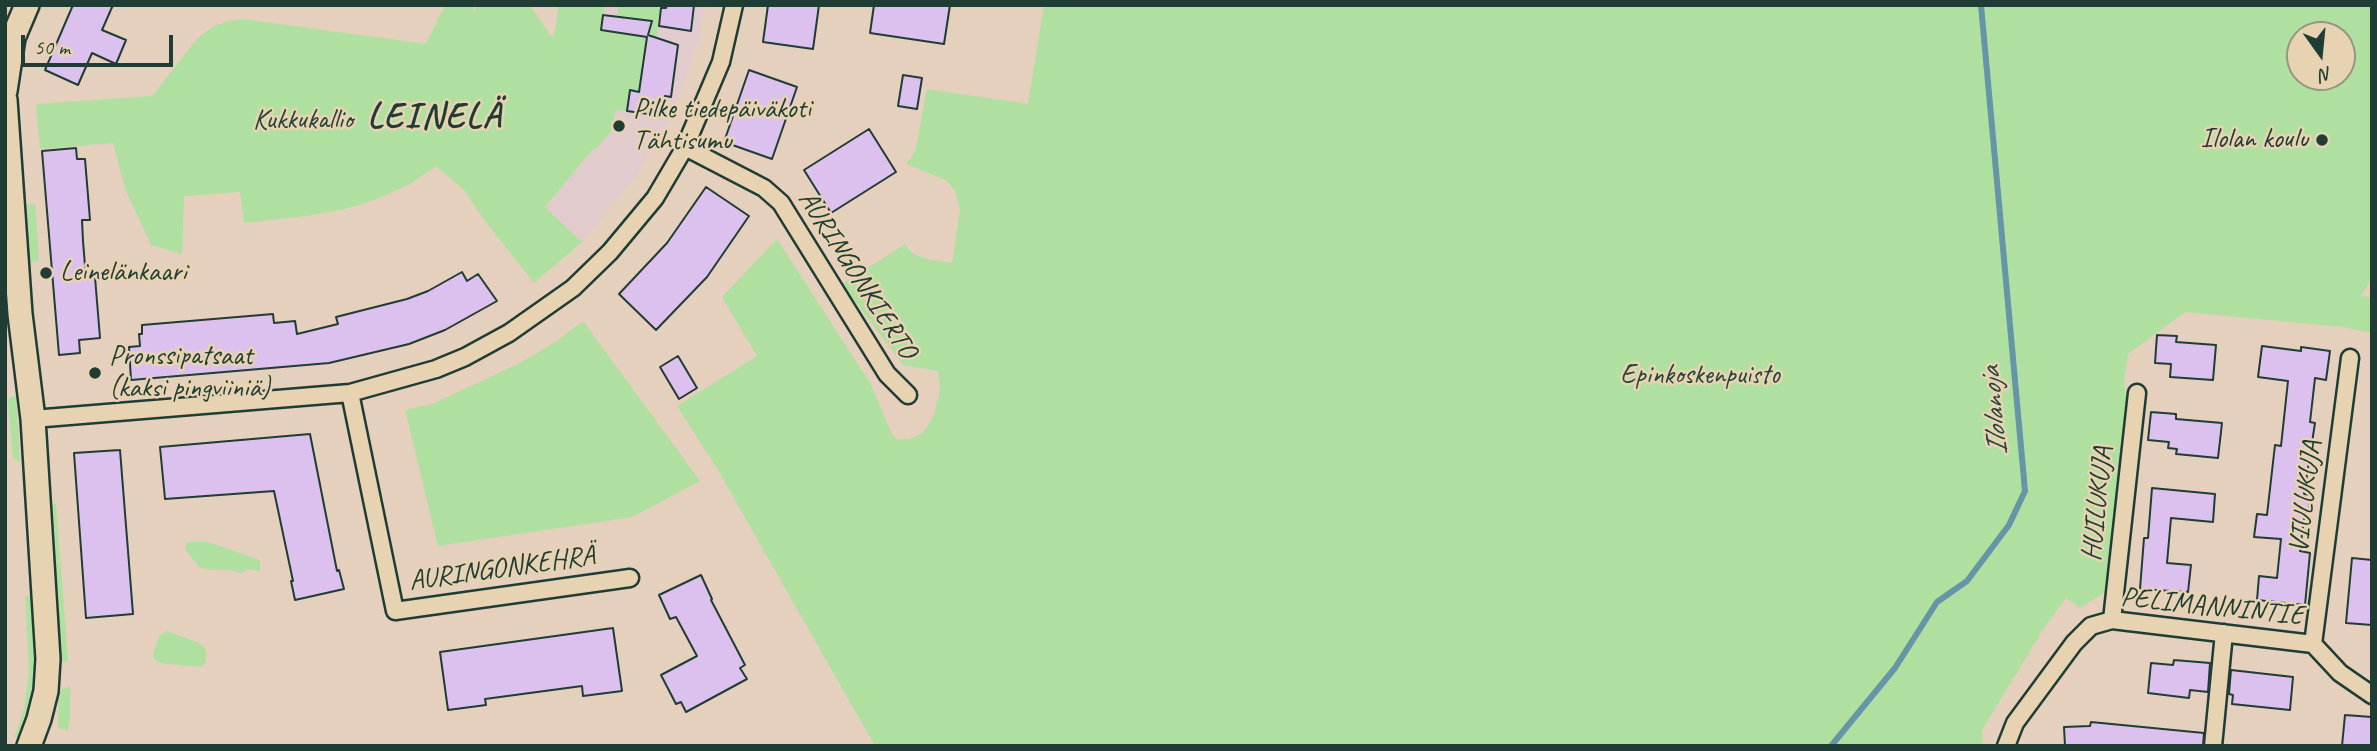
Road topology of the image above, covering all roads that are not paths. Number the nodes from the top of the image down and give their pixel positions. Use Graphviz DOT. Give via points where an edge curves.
graph roads {
  1 [pos="734,5"];
  2 [pos="17,19"];
  3 [pos="5,92"];
  4 [pos="5,100"];
  5 [pos="685,147"];
  6 [pos="2350,358"];
  7 [pos="350,393"];
  8 [pos="2137,393"];
  9 [pos="908,395"];
  10 [pos="33,419"];
  11 [pos="630,578"];
  12 [pos="2112,620"];
  13 [pos="2224,633"];
  14 [pos="2313,644"];
  15 [pos="2372,695"];
  16 [pos="29,746"];
  17 [pos="2006,746"];
  18 [pos="2213,746"];
  1 -- 5 [label="street" via="721,62"];
  2 -- 3 [label="street"];
  4 -- 10 [label="street" via="20,314"];
  5 -- 7 [label="street" via="655,198 610,252 551,305 465,357 418,376"];
  5 -- 9 [label="street, AURINGONKIERTO" via="764,188 781,203 887,374"];
  6 -- 14 [label="street, VIULUKUJA"];
  7 -- 10 [label="street"];
  7 -- 11 [label="street, AURINGONKEHRÄ" via="395,611"];
  8 -- 12 [label="street, HUILUKUJA"];
  10 -- 16 [label="street" via="48,659 46,691"];
  12 -- 13 [label="street, PELIMANNINTIE"];
  12 -- 17 [label="street, PELIMANNINTIE" via="2091,625 2074,643 2015,723"];
  13 -- 14 [label="street, PELIMANNINTIE"];
  13 -- 18 [label="street"];
  14 -- 15 [label="street, PELIMANNINTIE" via="2340,673"];
}
